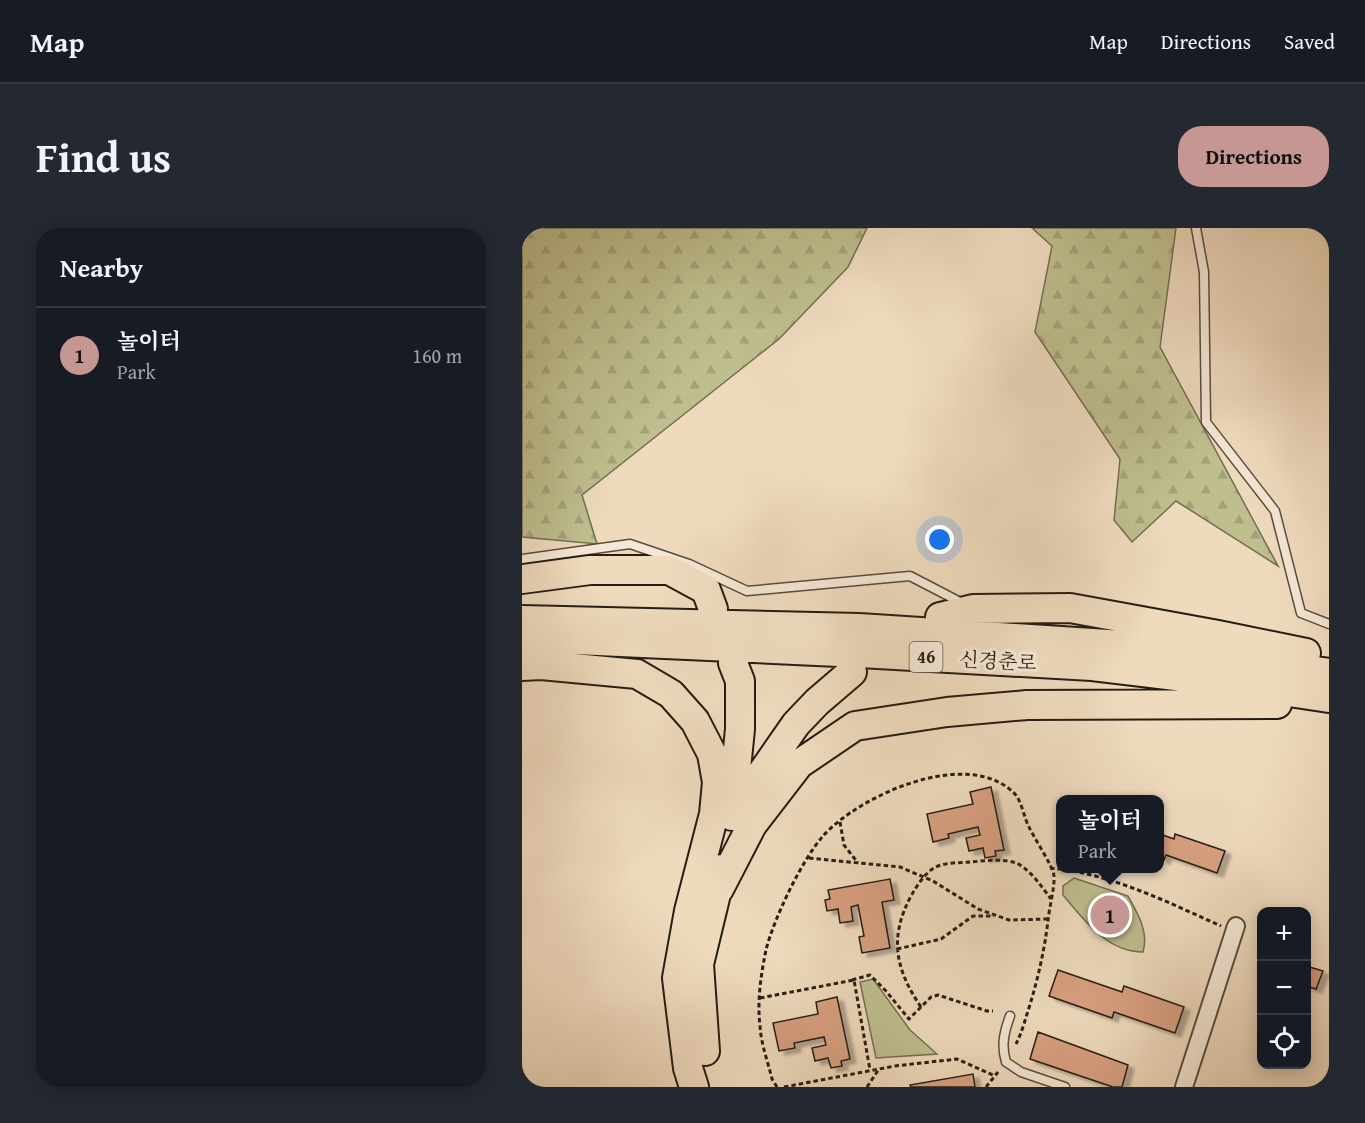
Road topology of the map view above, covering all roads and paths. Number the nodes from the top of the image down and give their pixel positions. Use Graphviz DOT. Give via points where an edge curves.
graph roads {
  1 [pos="1197,228"];
  2 [pos="522,559"];
  3 [pos="522,579"];
  4 [pos="713,609"];
  5 [pos="973,609"];
  6 [pos="939,617"];
  7 [pos="522,620"];
  8 [pos="1329,624"];
  9 [pos="522,640"];
  10 [pos="1329,658"];
  11 [pos="733,663"];
  12 [pos="522,666"];
  13 [pos="852,672"];
  14 [pos="1329,673"];
  15 [pos="1329,698"];
  16 [pos="1329,703"];
  17 [pos="730,820"];
  18 [pos="840,821"];
  19 [pos="809,858"];
  20 [pos="858,863"];
  21 [pos="1050,868"];
  22 [pos="1056,869"];
  23 [pos="1080,873"];
  24 [pos="924,877"];
  25 [pos="709,880"];
  26 [pos="1051,899"];
  27 [pos="996,916"];
  28 [pos="1048,919"];
  29 [pos="1235,929"];
  30 [pos="897,949"];
  31 [pos="850,981"];
  32 [pos="760,998"];
  33 [pos="921,1007"];
  34 [pos="993,1011"];
  35 [pos="1010,1016"];
  36 [pos="1006,1062"];
  37 [pos="879,1070"];
  38 [pos="870,1071"];
  39 [pos="995,1076"];
  40 [pos="690,1081"];
  41 [pos="711,1087"];
  42 [pos="777,1087"];
  43 [pos="784,1087"];
  44 [pos="867,1087"];
  45 [pos="986,1087"];
  46 [pos="1065,1087"];
  47 [pos="1184,1087"];
  1 -- 8 [label="lane" via="1204,272 1206,422 1275,511 1301,613"];
  2 -- 5 [label="lane" via="630,544 689,564 747,591 910,576"];
  3 -- 4 [label="highway" via="590,570 669,570 706,590"];
  5 -- 6 [label="highway"];
  5 -- 10 [label="highway" via="1070,608"];
  7 -- 14 [label="highway, 신경춘로 / 46" via="883,629 1123,645"];
  9 -- 15 [label="highway, 신경춘로 / 46" via="1092,666"];
  11 -- 17 [label="highway" via="740,681 740,729"];
  12 -- 25 [label="highway" via="637,674 671,694 695,721 712,754 717,782"];
  13 -- 17 [label="highway" via="796,724"];
  16 -- 25 [label="highway" via="1027,705 855,726 799,764"];
  17 -- 25 [label="highway"];
  18 -- 19 [label="path" via="822,837"];
  18 -- 20 [label="path" via="844,845"];
  18 -- 21 [label="path" via="900,786 929,777 978,777 1002,783 1017,796 1026,823"];
  19 -- 20 [label="path"];
  19 -- 32 [label="path" via="795,879 767,948"];
  20 -- 24 [label="path" via="900,867"];
  21 -- 22 [label="path"];
  21 -- 26 [label="path" via="1054,875"];
  23 -- 29 [label="path" via="1141,891"];
  24 -- 26 [label="path" via="935,867 953,863 1007,861 1030,874"];
  24 -- 27 [label="path"];
  24 -- 30 [label="path" via="901,914"];
  25 -- 40 [label="highway" via="689,910 677,978"];
  25 -- 41 [label="highway" via="699,964 703,1041"];
  26 -- 28 [label="path"];
  27 -- 28 [label="path" via="1009,920"];
  27 -- 30 [label="path" via="973,916 941,939"];
  28 -- 36 [label="path" via="1036,985 1019,1039"];
  29 -- 47 [label="street"];
  30 -- 33 [label="path" via="912,994"];
  31 -- 32 [label="path"];
  31 -- 33 [label="path" via="870,975 909,1019"];
  31 -- 38 [label="path" via="854,980"];
  32 -- 42 [label="path" via="760,1027"];
  33 -- 34 [label="path" via="938,994"];
  35 -- 36 [label="lane" via="1002,1050"];
  36 -- 39 [label="path"];
  36 -- 46 [label="lane" via="1021,1072"];
  37 -- 38 [label="path"];
  37 -- 39 [label="path" via="957,1059"];
  37 -- 44 [label="path"];
  38 -- 43 [label="path"];
  39 -- 45 [label="path"];
}
